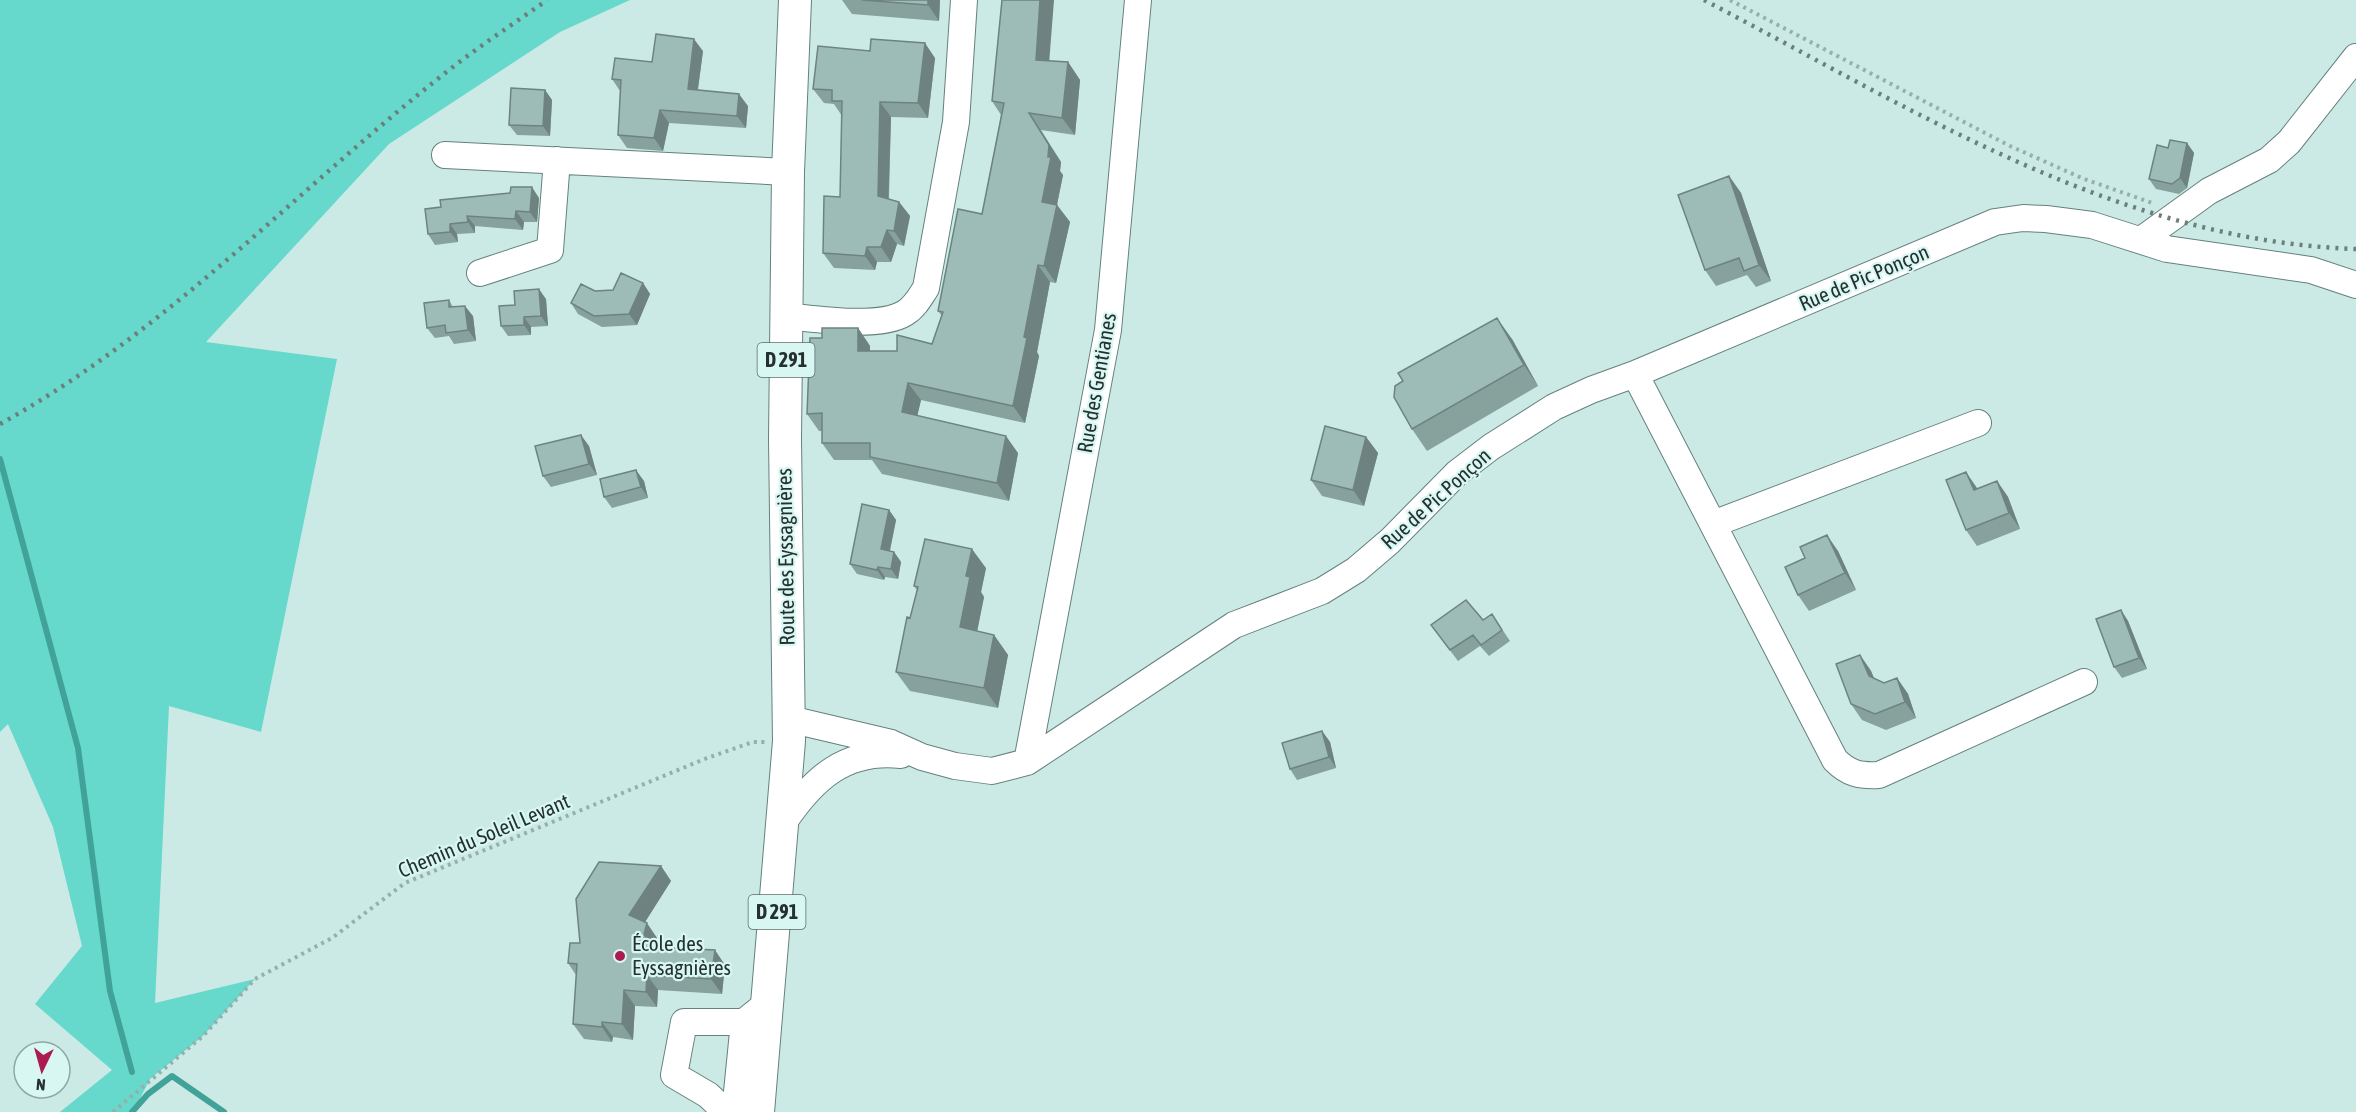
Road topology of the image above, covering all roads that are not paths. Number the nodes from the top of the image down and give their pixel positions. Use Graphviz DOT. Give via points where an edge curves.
graph roads {
  1 [pos="795,0"];
  2 [pos="964,0"];
  3 [pos="1138,0"];
  4 [pos="2356,57"];
  5 [pos="445,154"];
  6 [pos="557,160"];
  7 [pos="788,172"];
  8 [pos="2141,240"];
  9 [pos="480,273"];
  10 [pos="2356,285"];
  11 [pos="786,316"];
  12 [pos="1635,374"];
  13 [pos="1978,423"];
  14 [pos="1713,524"];
  15 [pos="2084,682"];
  16 [pos="840,729"];
  17 [pos="789,738"];
  18 [pos="922,757"];
  19 [pos="1027,762"];
  20 [pos="834,769"];
  21 [pos="784,822"];
  22 [pos="769,1002"];
  23 [pos="744,1022"];
  24 [pos="726,1112"];
  25 [pos="735,1112"];
  26 [pos="758,1112"];
  1 -- 7 [label="main road, Route des Eyssagnières / D 291"];
  2 -- 11 [label="street" via="956,122 926,288 906,313 885,321"];
  3 -- 19 [label="street, Rue des Gentianes" via="1108,330"];
  4 -- 8 [label="street" via="2289,142 2269,160 2209,192"];
  5 -- 6 [label="street"];
  6 -- 7 [label="street"];
  6 -- 9 [label="street" via="550,250"];
  7 -- 11 [label="main road, Route des Eyssagnières / D 291"];
  8 -- 10 [label="street, Rue de Pic Ponçon" via="2167,249 2311,270"];
  8 -- 12 [label="street, Rue de Pic Ponçon" via="2092,225 2046,219 1995,222"];
  11 -- 17 [label="main road, Route des Eyssagnières / D 291"];
  12 -- 14 [label="street"];
  12 -- 19 [label="street, Rue de Pic Ponçon" via="1554,407 1500,441 1457,473 1356,570 1322,591 1234,625"];
  13 -- 14 [label="street"];
  14 -- 15 [label="street" via="1835,760 1859,776 1879,774"];
  16 -- 17 [label="street, Rue de Pic Ponçon"];
  16 -- 18 [label="street, Rue de Pic Ponçon" via="891,743"];
  16 -- 20 [label="street" via="841,746"];
  17 -- 20 [label="street" via="797,763 808,768"];
  17 -- 21 [label="main road, Route des Eyssagnières / D 291"];
  18 -- 19 [label="street, Rue de Pic Ponçon" via="992,771"];
  18 -- 20 [label="street, Rue de Pic Ponçon" via="864,755"];
  20 -- 21 [label="street, Rue de Pic Ponçon" via="809,790"];
  21 -- 22 [label="main road, Route des Eyssagnières / D 291"];
  22 -- 23 [label="street"];
  22 -- 26 [label="main road, Route des Eyssagnières / D 291"];
  23 -- 24 [label="street" via="684,1022 674,1075 708,1095"];
  23 -- 25 [label="street"];
}
